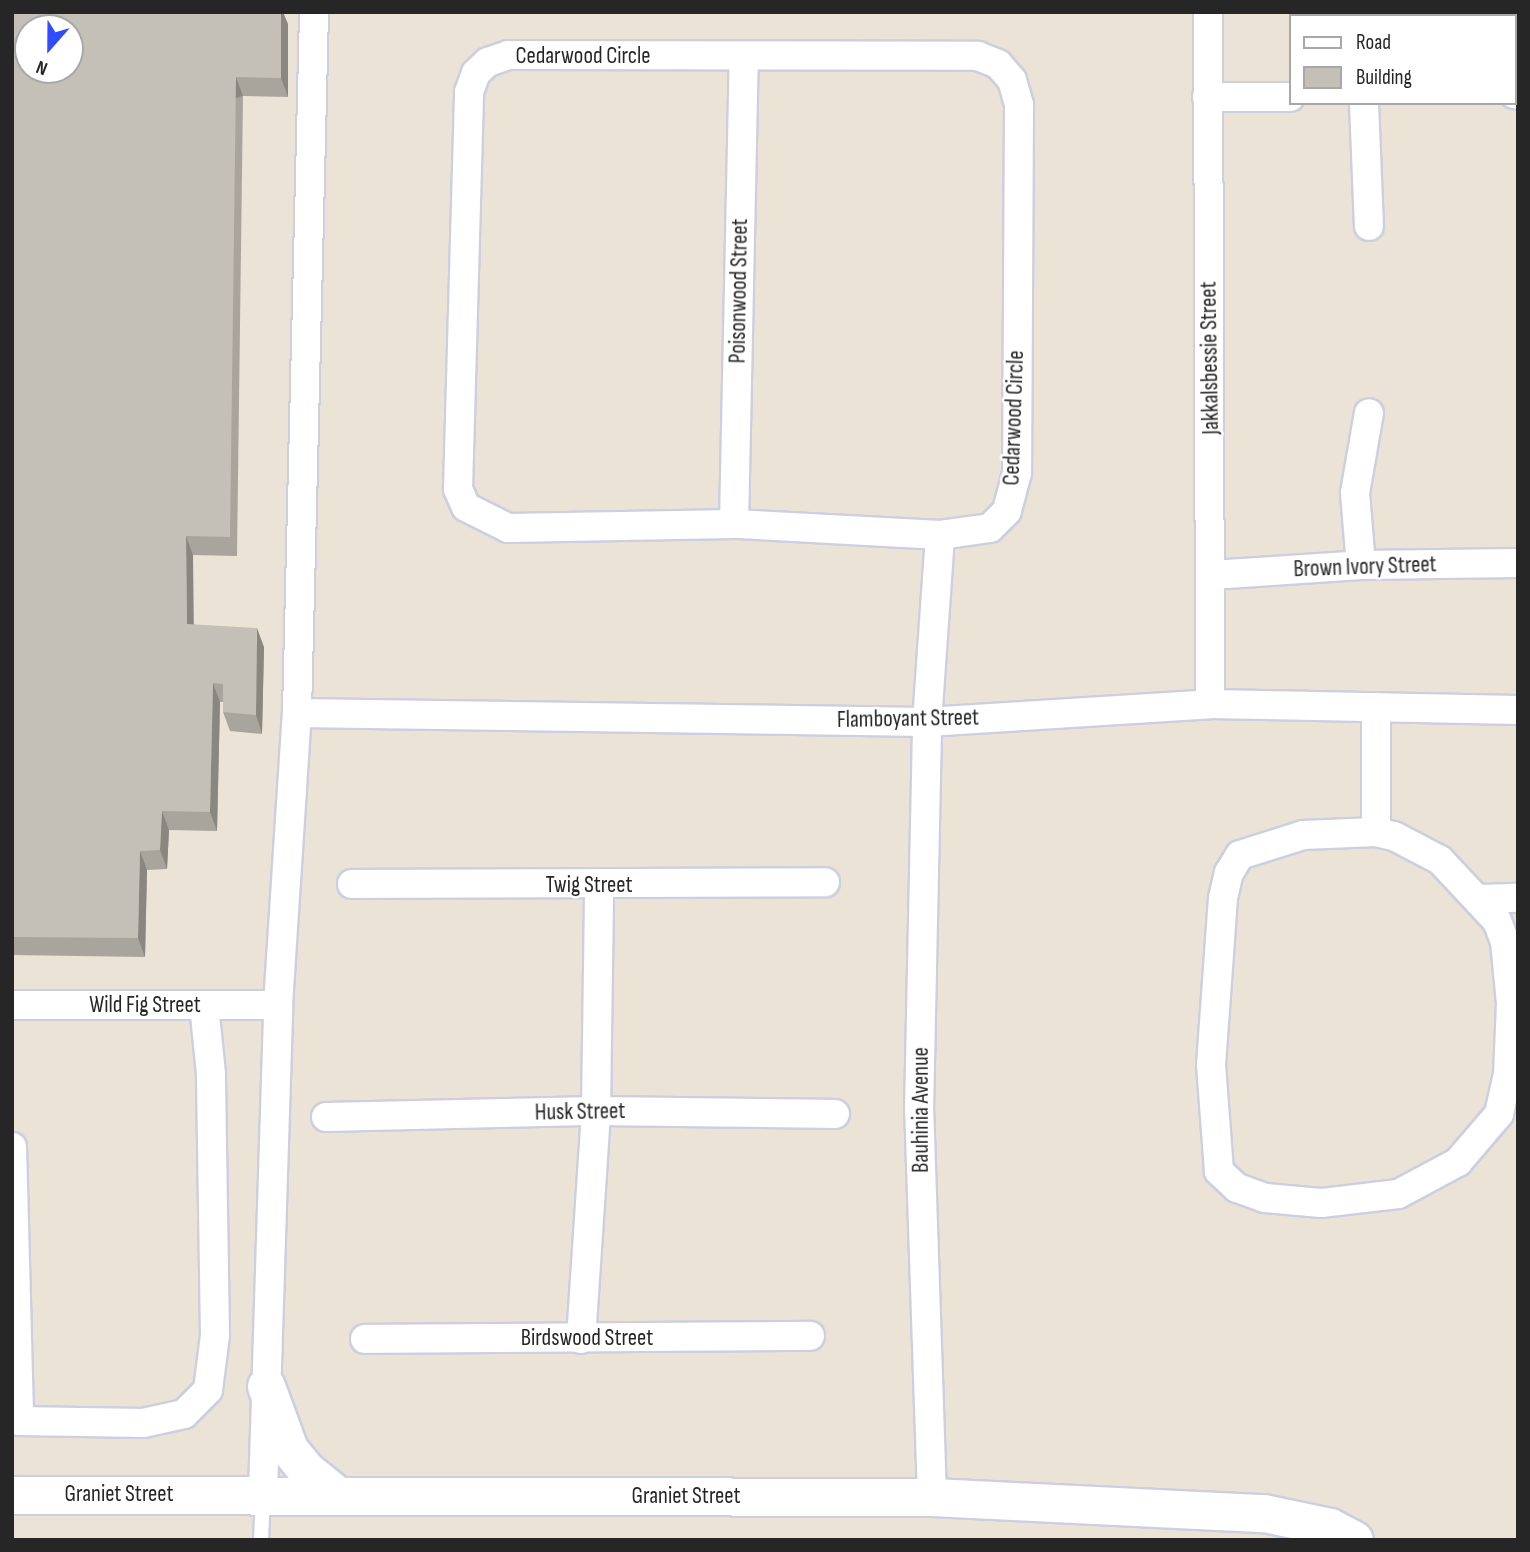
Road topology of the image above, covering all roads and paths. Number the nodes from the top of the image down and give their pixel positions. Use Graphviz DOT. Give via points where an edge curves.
graph roads {
  1 [pos="314,12"];
  2 [pos="1208,12"];
  3 [pos="744,57"];
  4 [pos="1208,97"];
  5 [pos="1288,97"];
  6 [pos="1364,105"];
  7 [pos="1369,226"];
  8 [pos="1369,413"];
  9 [pos="734,524"];
  10 [pos="940,535"];
  11 [pos="1518,563"];
  12 [pos="1361,565"];
  13 [pos="1212,575"];
  14 [pos="1210,704"];
  15 [pos="1376,707"];
  16 [pos="1518,710"];
  17 [pos="297,713"];
  18 [pos="927,722"];
  19 [pos="1376,832"];
  20 [pos="825,882"];
  21 [pos="352,884"];
  22 [pos="599,886"];
  23 [pos="1518,898"];
  24 [pos="1480,899"];
  25 [pos="278,1004"];
  26 [pos="12,1005"];
  27 [pos="204,1005"];
  28 [pos="596,1111"];
  29 [pos="835,1114"];
  30 [pos="326,1116"];
  31 [pos="12,1147"];
  32 [pos="810,1336"];
  33 [pos="365,1339"];
  34 [pos="581,1339"];
  35 [pos="266,1386"];
  36 [pos="15,1421"];
  37 [pos="263,1493"];
  38 [pos="337,1494"];
  39 [pos="12,1495"];
  40 [pos="932,1497"];
  41 [pos="261,1540"];
  42 [pos="1354,1540"];
  1 -- 17 [label="street"];
  2 -- 4 [label="street, Jakkalsbessie Street"];
  3 -- 9 [label="street, Poisonwood Street"];
  3 -- 9 [label="street, Cedarwood Circle" via="508,55 488,62 476,73 469,92 458,489 466,507 508,528"];
  3 -- 10 [label="street, Cedarwood Circle" via="978,56 998,64 1012,80 1019,105 1017,473 1007,511 990,528"];
  4 -- 5 [label="street"];
  4 -- 13 [label="street, Jakkalsbessie Street"];
  6 -- 7 [label="street"];
  8 -- 12 [label="street" via="1355,493"];
  9 -- 10 [label="street, Cedarwood Circle"];
  10 -- 18 [label="street"];
  11 -- 12 [label="street, Brown Ivory Street"];
  12 -- 13 [label="street, Brown Ivory Street"];
  13 -- 14 [label="street, Jakkalsbessie Street"];
  14 -- 15 [label="street, Flamboyant Street"];
  14 -- 18 [label="street, Flamboyant Street"];
  15 -- 16 [label="street, Flamboyant Street"];
  15 -- 19 [label="street"];
  17 -- 18 [label="street, Flamboyant Street"];
  17 -- 25 [label="street"];
  18 -- 40 [label="street, Bauhinia Avenue" via="919,1111"];
  19 -- 24 [label="street" via="1394,836 1440,860"];
  19 -- 24 [label="street" via="1303,835 1271,842 1240,855 1229,873 1218,943 1211,1065 1219,1171 1237,1188 1265,1198 1321,1203 1398,1194 1458,1162 1499,1114 1508,1073 1511,1003 1505,942 1497,921"];
  20 -- 22 [label="street, Twig Street"];
  21 -- 22 [label="street, Twig Street"];
  22 -- 28 [label="street"];
  23 -- 24 [label="street"];
  25 -- 27 [label="street, Wild Fig Street"];
  25 -- 35 [label="street"];
  26 -- 27 [label="street, Wild Fig Street"];
  27 -- 36 [label="street" via="211,1074 215,1335 208,1390 184,1414 143,1423"];
  28 -- 29 [label="street, Husk Street"];
  28 -- 30 [label="street, Husk Street"];
  28 -- 34 [label="street"];
  31 -- 36 [label="street"];
  32 -- 34 [label="street, Birdswood Street"];
  33 -- 34 [label="street, Birdswood Street"];
  35 -- 37 [label="street"];
  35 -- 38 [label="street" via="289,1449 305,1469"];
  37 -- 38 [label="street, Graniet Street"];
  37 -- 39 [label="street, Graniet Street"];
  37 -- 41 [label="lane"];
  38 -- 40 [label="street, Graniet Street"];
  40 -- 42 [label="street, Graniet Street" via="1264,1513 1330,1527"];
}
